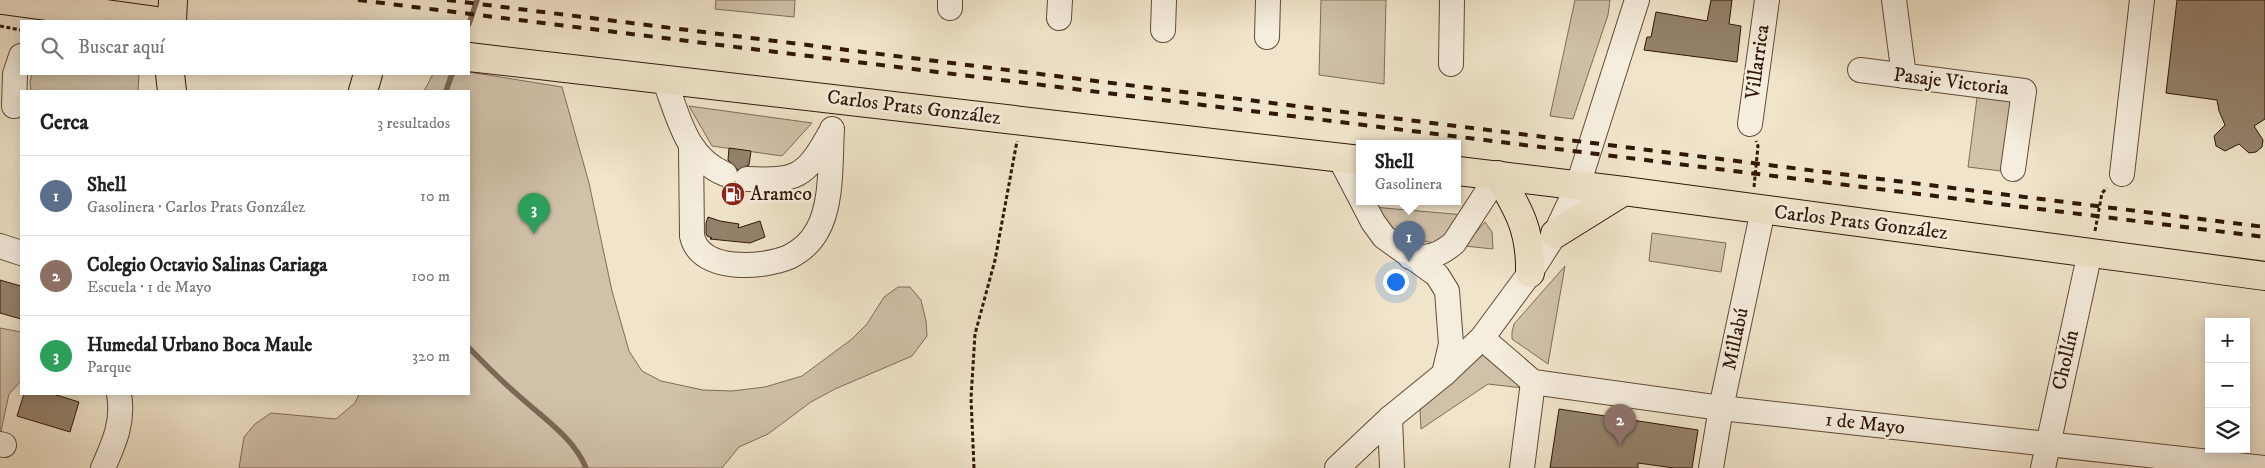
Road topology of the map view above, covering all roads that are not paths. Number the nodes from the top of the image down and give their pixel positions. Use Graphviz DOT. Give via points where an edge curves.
graph roads {
  1 [pos="2,0"];
  2 [pos="173,0"];
  3 [pos="1164,0"];
  4 [pos="1268,0"];
  5 [pos="1452,0"];
  6 [pos="1766,0"];
  7 [pos="1894,0"];
  8 [pos="2142,0"];
  9 [pos="1632,7"];
  10 [pos="46,15"];
  11 [pos="138,20"];
  12 [pos="172,20"];
  13 [pos="1163,30"];
  14 [pos="1267,37"];
  15 [pos="482,58"];
  16 [pos="20,59"];
  17 [pos="1451,64"];
  18 [pos="1860,70"];
  19 [pos="368,75"];
  20 [pos="1904,76"];
  21 [pos="664,79"];
  22 [pos="0,80"];
  23 [pos="363,90"];
  24 [pos="848,100"];
  25 [pos="18,116"];
  26 [pos="1750,124"];
  27 [pos="832,129"];
  28 [pos="692,148"];
  29 [pos="1350,158"];
  30 [pos="2013,169"];
  31 [pos="1461,171"];
  32 [pos="2122,174"];
  33 [pos="1498,175"];
  34 [pos="1356,181"];
  35 [pos="1578,185"];
  36 [pos="1624,190"];
  37 [pos="1364,205"];
  38 [pos="1752,208"];
  39 [pos="1555,234"];
  40 [pos="0,246"];
  41 [pos="2083,251"];
  42 [pos="20,252"];
  43 [pos="1410,257"];
  44 [pos="1530,273"];
  45 [pos="2265,276"];
  46 [pos="1482,338"];
  47 [pos="1444,374"];
  48 [pos="1533,382"];
  49 [pos="119,395"];
  50 [pos="1721,408"];
  51 [pos="1390,418"];
  52 [pos="2047,444"];
  53 [pos="1341,464"];
  54 [pos="2222,466"];
  55 [pos="103,468"];
  56 [pos="1384,468"];
  57 [pos="1392,468"];
  58 [pos="1522,468"];
  59 [pos="1711,468"];
  60 [pos="2043,468"];
  61 [pos="2265,468"];
  1 -- 10 [label="main road"];
  2 -- 12 [label="main road"];
  3 -- 13 [label="street"];
  4 -- 14 [label="street"];
  5 -- 17 [label="street"];
  6 -- 26 [label="street, Villarrica"];
  7 -- 20 [label="street"];
  8 -- 32 [label="street"];
  9 -- 35 [label="street"];
  10 -- 11 [label="main road"];
  15 -- 21 [label="main road, Carlos Prats González"];
  16 -- 25 [label="street" via="15,74"];
  18 -- 20 [label="street, Pasaje Victoria"];
  19 -- 23 [label="main road"];
  20 -- 30 [label="street, Pasaje Victoria" via="2024,91"];
  21 -- 24 [label="main road, Carlos Prats González"];
  21 -- 28 [label="street"];
  22 -- 25 [label="street"];
  24 -- 27 [label="street"];
  24 -- 29 [label="main road, Carlos Prats González"];
  27 -- 28 [label="street" via="817,157 804,170 786,179 736,176 704,163"];
  27 -- 28 [label="street" via="827,202 818,230 802,249 767,264 728,263 707,257 696,247 692,236"];
  29 -- 34 [label="street"];
  31 -- 33 [label="main road, Carlos Prats González"];
  33 -- 35 [label="main road, Carlos Prats González"];
  33 -- 43 [label="street" via="1454,243 1444,252 1429,258"];
  33 -- 44 [label="main road" via="1526,230"];
  35 -- 36 [label="main road, Carlos Prats González"];
  35 -- 39 [label="street"];
  36 -- 38 [label="main road, Carlos Prats González"];
  36 -- 39 [label="main road"];
  37 -- 43 [label="street" via="1384,237"];
  38 -- 41 [label="main road, Carlos Prats González"];
  38 -- 50 [label="street, Millabú"];
  39 -- 44 [label="street"];
  40 -- 42 [label="street"];
  41 -- 45 [label="main road, Carlos Prats González"];
  41 -- 52 [label="street, Chollín"];
  43 -- 47 [label="street" via="1437,275 1447,291 1451,344"];
  44 -- 46 [label="street"];
  46 -- 47 [label="street"];
  46 -- 48 [label="street"];
  47 -- 51 [label="street"];
  48 -- 50 [label="street, 1 de Mayo"];
  48 -- 58 [label="street"];
  49 -- 55 [label="street" via="120,427"];
  50 -- 52 [label="street, 1 de Mayo"];
  50 -- 59 [label="street, Millabú"];
  51 -- 53 [label="street"];
  51 -- 57 [label="street"];
  52 -- 54 [label="street, 1 de Mayo"];
  52 -- 60 [label="street, Chollín"];
  53 -- 56 [label="street" via="1366,457"];
  54 -- 61 [label="street, 1 de Mayo"];
}
